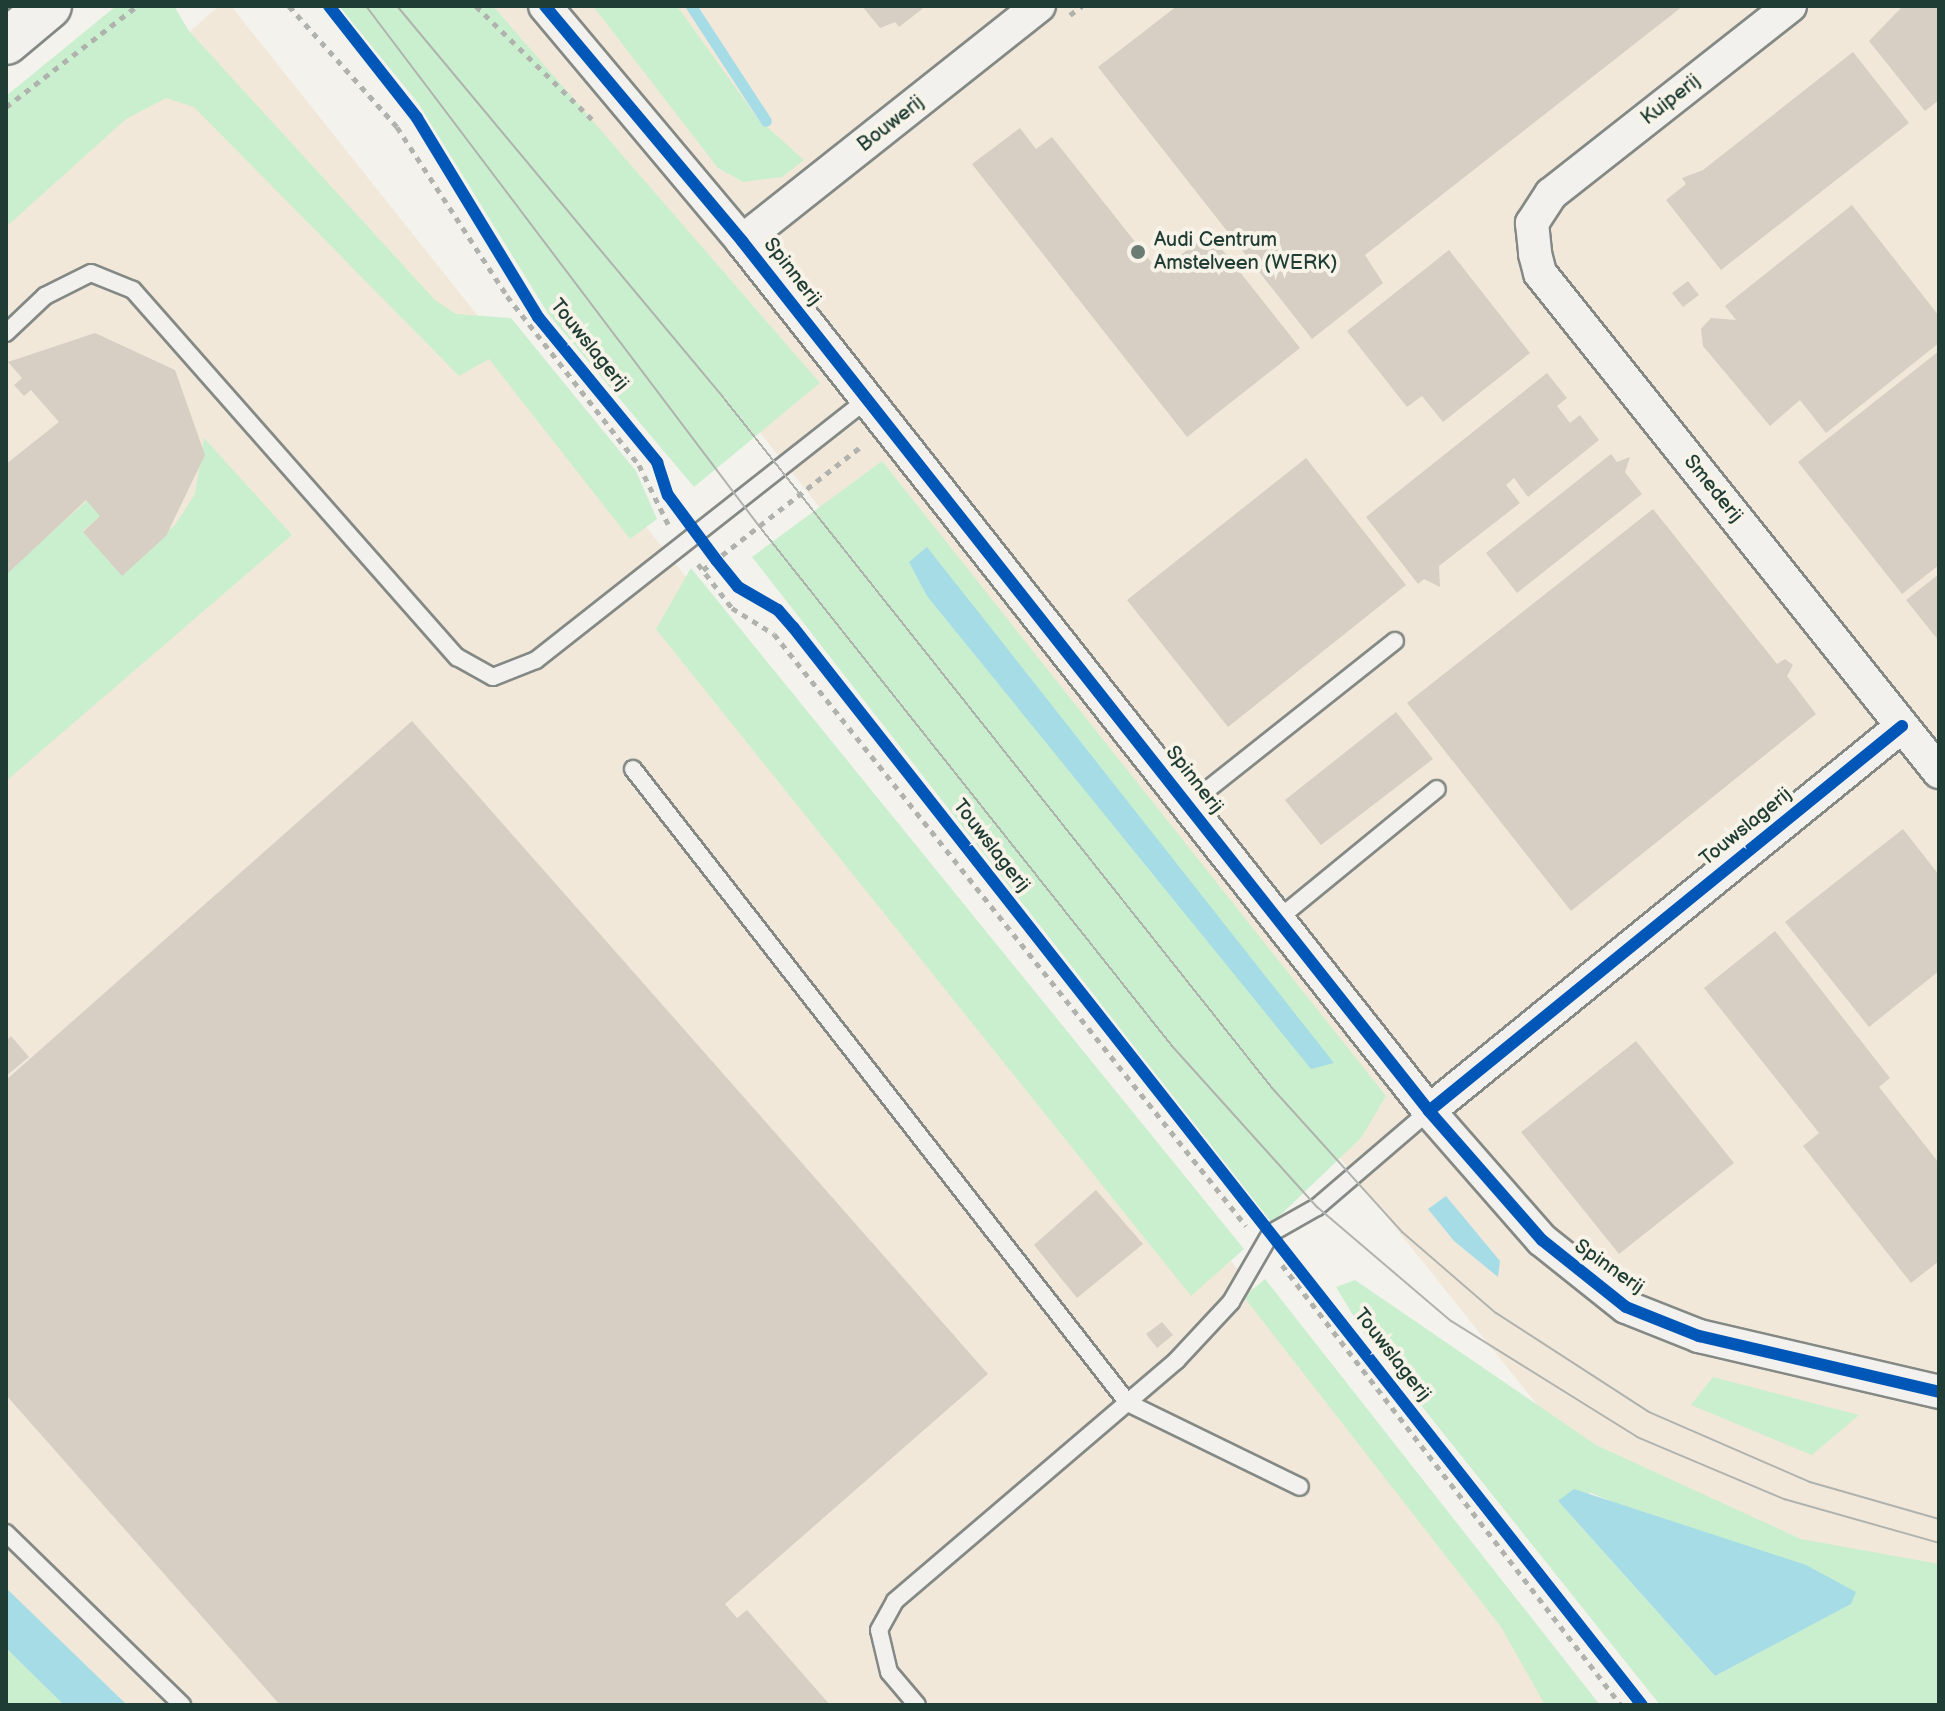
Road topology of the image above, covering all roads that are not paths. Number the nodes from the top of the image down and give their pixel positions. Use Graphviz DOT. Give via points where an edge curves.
graph roads {
  1 [pos="49,6"];
  2 [pos="545,6"];
  3 [pos="1039,6"];
  4 [pos="1790,6"];
  5 [pos="6,42"];
  6 [pos="1551,194"];
  7 [pos="742,241"];
  8 [pos="6,333"];
  9 [pos="866,400"];
  10 [pos="1395,641"];
  11 [pos="1902,726"];
  12 [pos="633,769"];
  13 [pos="1939,772"];
  14 [pos="1437,789"];
  15 [pos="1188,805"];
  16 [pos="1278,919"];
  17 [pos="1429,1111"];
  18 [pos="1939,1392"];
  19 [pos="1128,1403"];
  20 [pos="1300,1487"];
  21 [pos="6,1533"];
  22 [pos="182,1705"];
  23 [pos="917,1705"];
  1 -- 5 [label="main road"];
  2 -- 7 [label="street, Spinnerij"];
  3 -- 7 [label="street, Bouwerij"];
  4 -- 6 [label="street, Kuiperij"];
  6 -- 11 [label="street, Smederij" via="1532,223 1540,273"];
  7 -- 9 [label="street, Spinnerij"];
  8 -- 9 [label="lane" via="45,296 91,273 133,290 457,657 493,677 536,660"];
  9 -- 15 [label="street, Spinnerij"];
  10 -- 15 [label="lane"];
  11 -- 13 [label="street, Smederij"];
  11 -- 17 [label="street, Touwslagerij"];
  12 -- 19 [label="lane"];
  14 -- 16 [label="lane"];
  15 -- 16 [label="street, Spinnerij"];
  16 -- 17 [label="street, Spinnerij"];
  17 -- 18 [label="street, Spinnerij" via="1542,1240 1626,1307 1699,1336"];
  17 -- 19 [label="lane, Touwslagerij" via="1317,1207 1268,1241 1231,1302"];
  19 -- 20 [label="lane"];
  19 -- 23 [label="lane, Touwslagerij" via="895,1601 879,1630 889,1672"];
  21 -- 22 [label="lane"];
}
